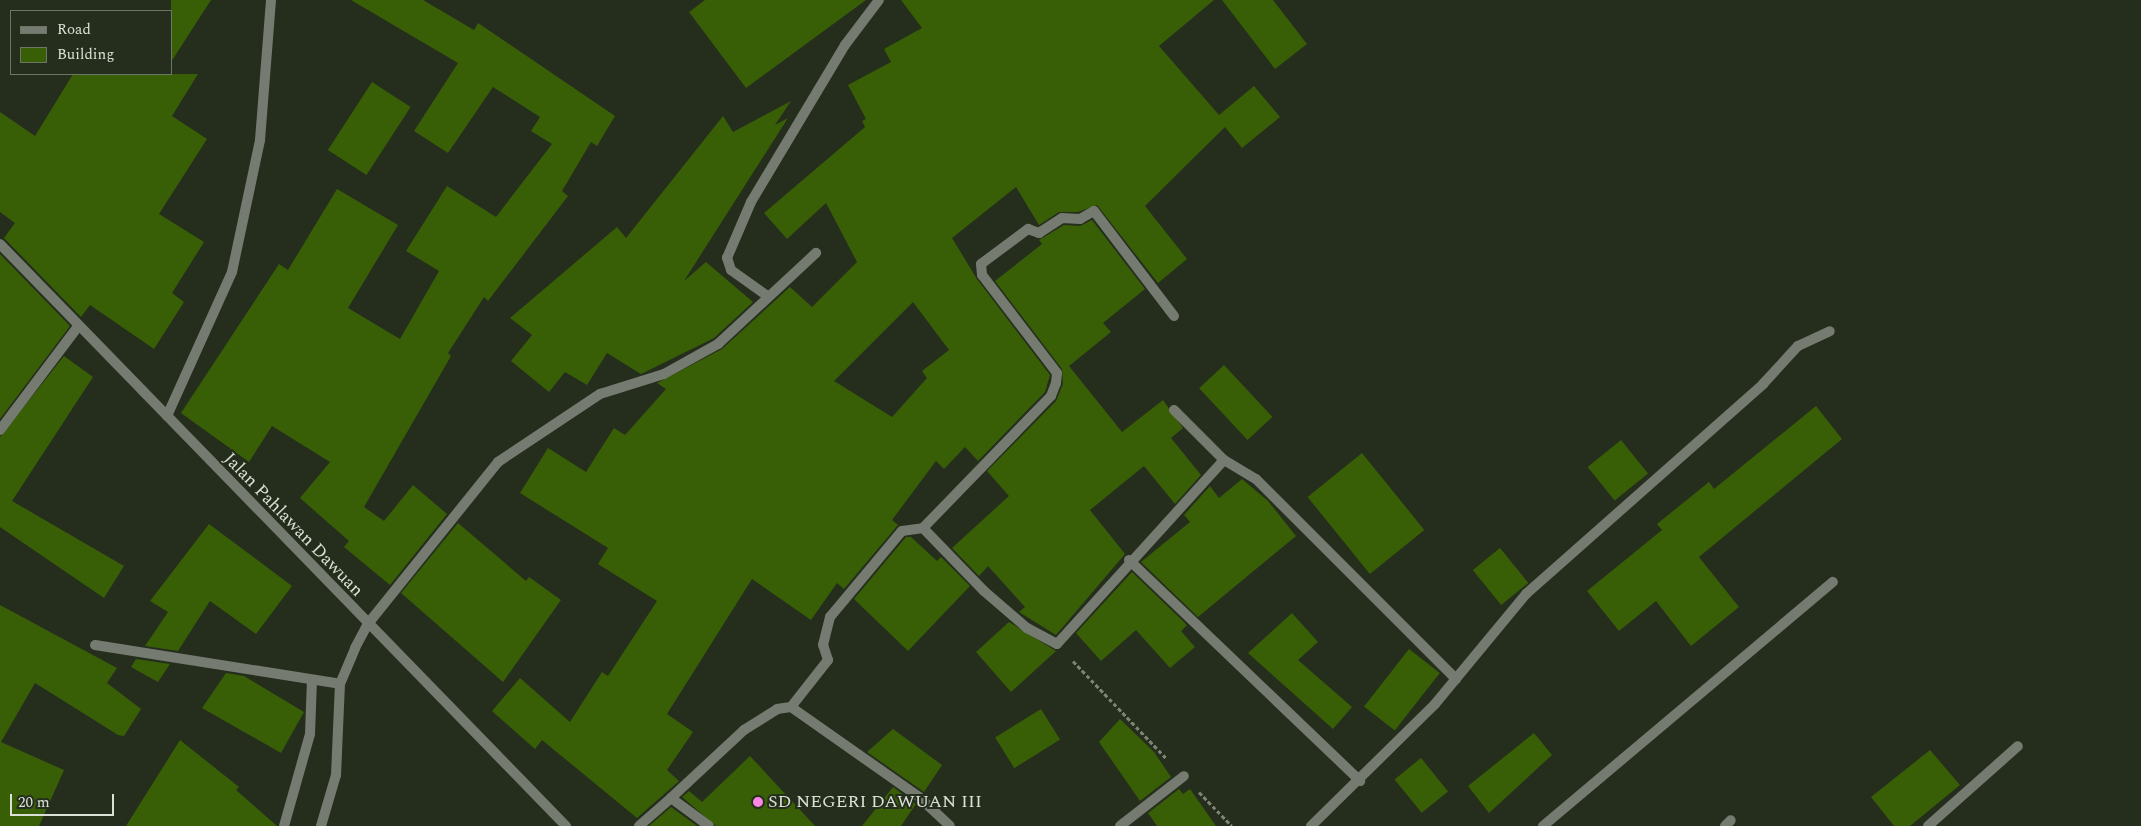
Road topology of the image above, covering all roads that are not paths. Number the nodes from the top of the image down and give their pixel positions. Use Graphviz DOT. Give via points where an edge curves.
graph roads {
  1 [pos="271,0"];
  2 [pos="879,0"];
  3 [pos="0,244"];
  4 [pos="816,253"];
  5 [pos="766,295"];
  6 [pos="1174,316"];
  7 [pos="79,325"];
  8 [pos="1830,331"];
  9 [pos="1174,410"];
  10 [pos="167,416"];
  11 [pos="0,430"];
  12 [pos="1224,460"];
  13 [pos="922,528"];
  14 [pos="1128,560"];
  15 [pos="1833,582"];
  16 [pos="366,625"];
  17 [pos="95,645"];
  18 [pos="1456,679"];
  19 [pos="314,680"];
  20 [pos="336,684"];
  21 [pos="791,708"];
  22 [pos="2018,746"];
  23 [pos="1184,776"];
  24 [pos="1360,781"];
  25 [pos="672,798"];
  26 [pos="284,826"];
  27 [pos="321,826"];
  28 [pos="566,826"];
  29 [pos="640,826"];
  30 [pos="709,826"];
  31 [pos="950,826"];
  32 [pos="1120,826"];
  33 [pos="1311,826"];
  34 [pos="1543,826"];
  35 [pos="1928,826"];
  1 -- 10 [label="street" via="260,140 232,272"];
  2 -- 5 [label="street" via="845,46 752,202 727,258 731,270"];
  3 -- 7 [label="street, Jalan Pahlawan Dawuan"];
  4 -- 5 [label="street"];
  5 -- 16 [label="street" via="718,344 664,374 600,394 498,462"];
  6 -- 13 [label="street" via="1094,211 1080,219 1064,217 1039,233 1028,229 981,264 982,275 1057,373 1056,383 1051,396"];
  7 -- 10 [label="street, Jalan Pahlawan Dawuan"];
  7 -- 11 [label="street"];
  8 -- 18 [label="street" via="1798,346 1763,384 1526,594"];
  9 -- 12 [label="street"];
  10 -- 16 [label="street, Jalan Pahlawan Dawuan"];
  12 -- 14 [label="street" via="1159,535"];
  12 -- 18 [label="street" via="1256,479"];
  13 -- 14 [label="street" via="984,591 1027,628 1057,644"];
  13 -- 21 [label="street" via="902,530 830,617 823,645 828,660"];
  14 -- 24 [label="street"];
  15 -- 34 [label="street"];
  16 -- 20 [label="street"];
  16 -- 28 [label="street, Jalan Pahlawan Dawuan"];
  17 -- 19 [label="street"];
  18 -- 24 [label="street"];
  19 -- 20 [label="street"];
  19 -- 26 [label="street" via="310,734"];
  20 -- 27 [label="street" via="336,775"];
  21 -- 25 [label="street" via="772,712 744,730"];
  21 -- 31 [label="street" via="919,797"];
  22 -- 35 [label="street"];
  23 -- 32 [label="street"];
  24 -- 33 [label="street"];
  25 -- 29 [label="street"];
  25 -- 30 [label="street"];
}
